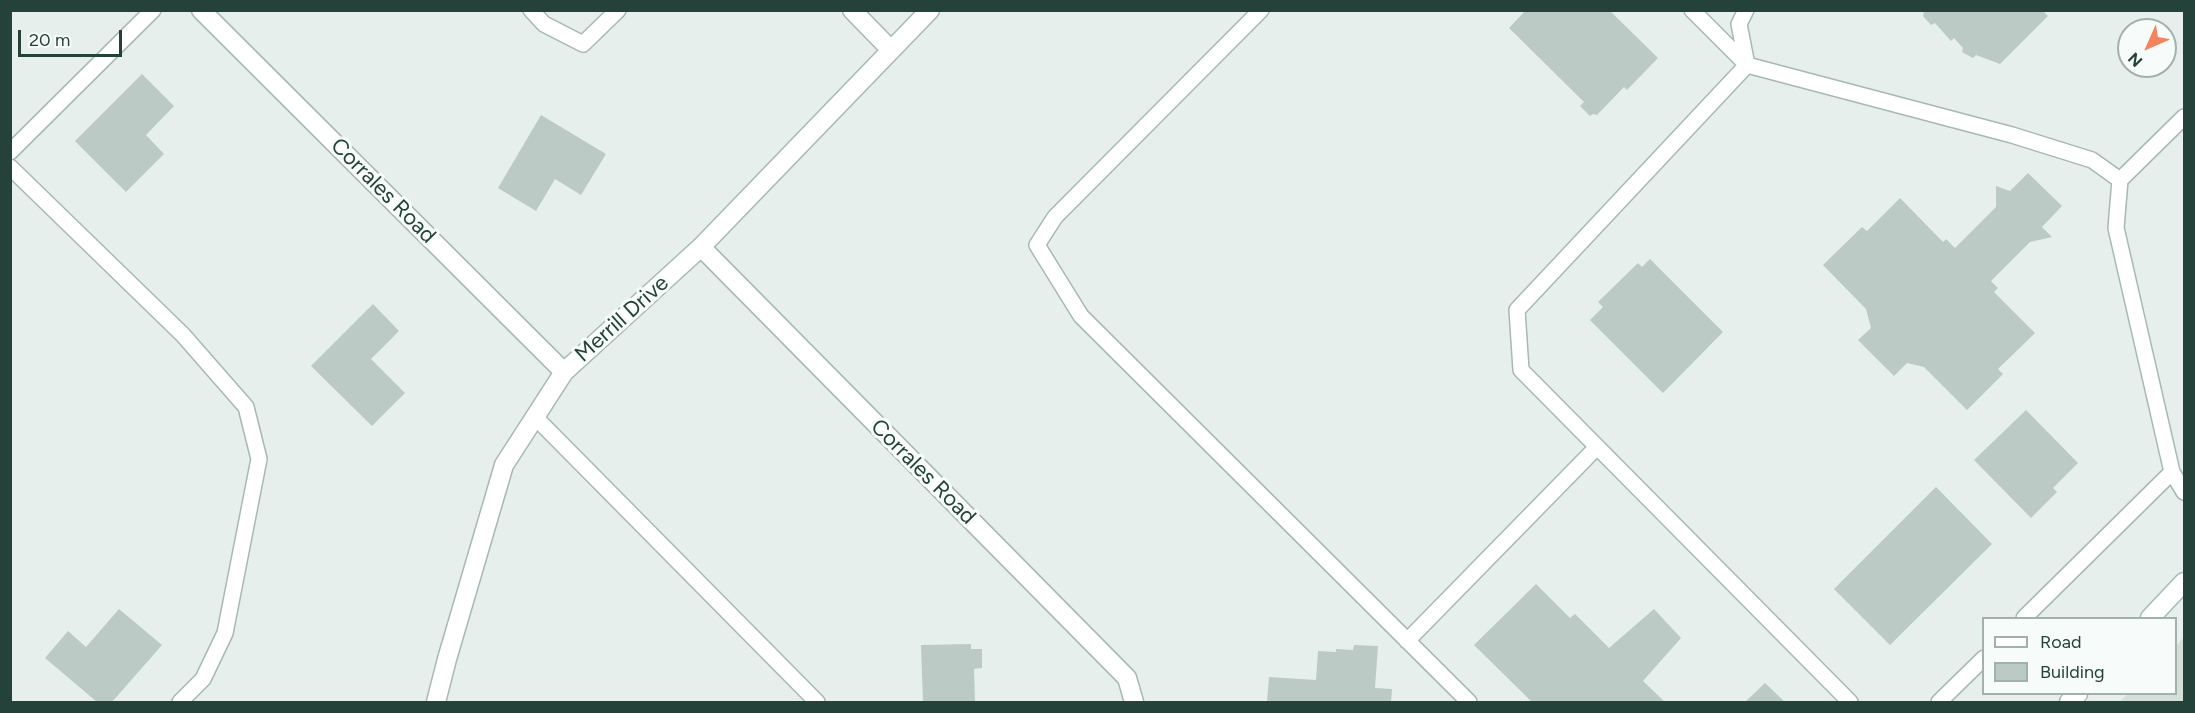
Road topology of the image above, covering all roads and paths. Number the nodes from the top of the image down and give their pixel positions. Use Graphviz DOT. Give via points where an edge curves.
graph roads {
  1 [pos="153,10"];
  2 [pos="201,10"];
  3 [pos="531,10"];
  4 [pos="618,10"];
  5 [pos="852,10"];
  6 [pos="930,10"];
  7 [pos="1261,10"];
  8 [pos="1692,10"];
  9 [pos="1746,10"];
  10 [pos="890,50"];
  11 [pos="1747,65"];
  12 [pos="2184,117"];
  13 [pos="10,152"];
  14 [pos="10,167"];
  15 [pos="2120,180"];
  16 [pos="701,247"];
  17 [pos="564,372"];
  18 [pos="535,417"];
  19 [pos="1597,447"];
  20 [pos="2172,472"];
  21 [pos="2184,492"];
  22 [pos="2184,582"];
  23 [pos="2025,617"];
  24 [pos="2151,617"];
  25 [pos="1407,641"];
  26 [pos="1982,659"];
  27 [pos="180,702"];
  28 [pos="436,702"];
  29 [pos="816,702"];
  30 [pos="1134,702"];
  31 [pos="1469,702"];
  32 [pos="1850,702"];
  33 [pos="1939,702"];
  1 -- 13 [label="lane"];
  2 -- 17 [label="street, Corrales Road"];
  3 -- 4 [label="lane" via="544,24 583,44"];
  5 -- 10 [label="street"];
  6 -- 10 [label="street, Merrill Drive"];
  7 -- 25 [label="lane" via="1055,216 1037,245 1081,315"];
  8 -- 11 [label="lane"];
  9 -- 11 [label="lane" via="1738,24"];
  10 -- 16 [label="street, Merrill Drive"];
  11 -- 15 [label="lane" via="2012,135 2092,160"];
  11 -- 19 [label="lane" via="1517,310 1521,370"];
  12 -- 15 [label="lane"];
  14 -- 27 [label="lane" via="183,335 246,407 259,459 225,633 203,679"];
  15 -- 20 [label="lane" via="2116,228"];
  16 -- 17 [label="street, Merrill Drive"];
  16 -- 30 [label="street, Corrales Road" via="1127,678"];
  17 -- 18 [label="street, Merrill Drive"];
  18 -- 28 [label="street, Merrill Drive" via="504,465"];
  18 -- 29 [label="lane"];
  19 -- 25 [label="lane"];
  19 -- 32 [label="lane"];
  20 -- 21 [label="lane"];
  20 -- 23 [label="lane"];
  22 -- 24 [label="street"];
  25 -- 31 [label="lane"];
  26 -- 33 [label="lane"];
}
